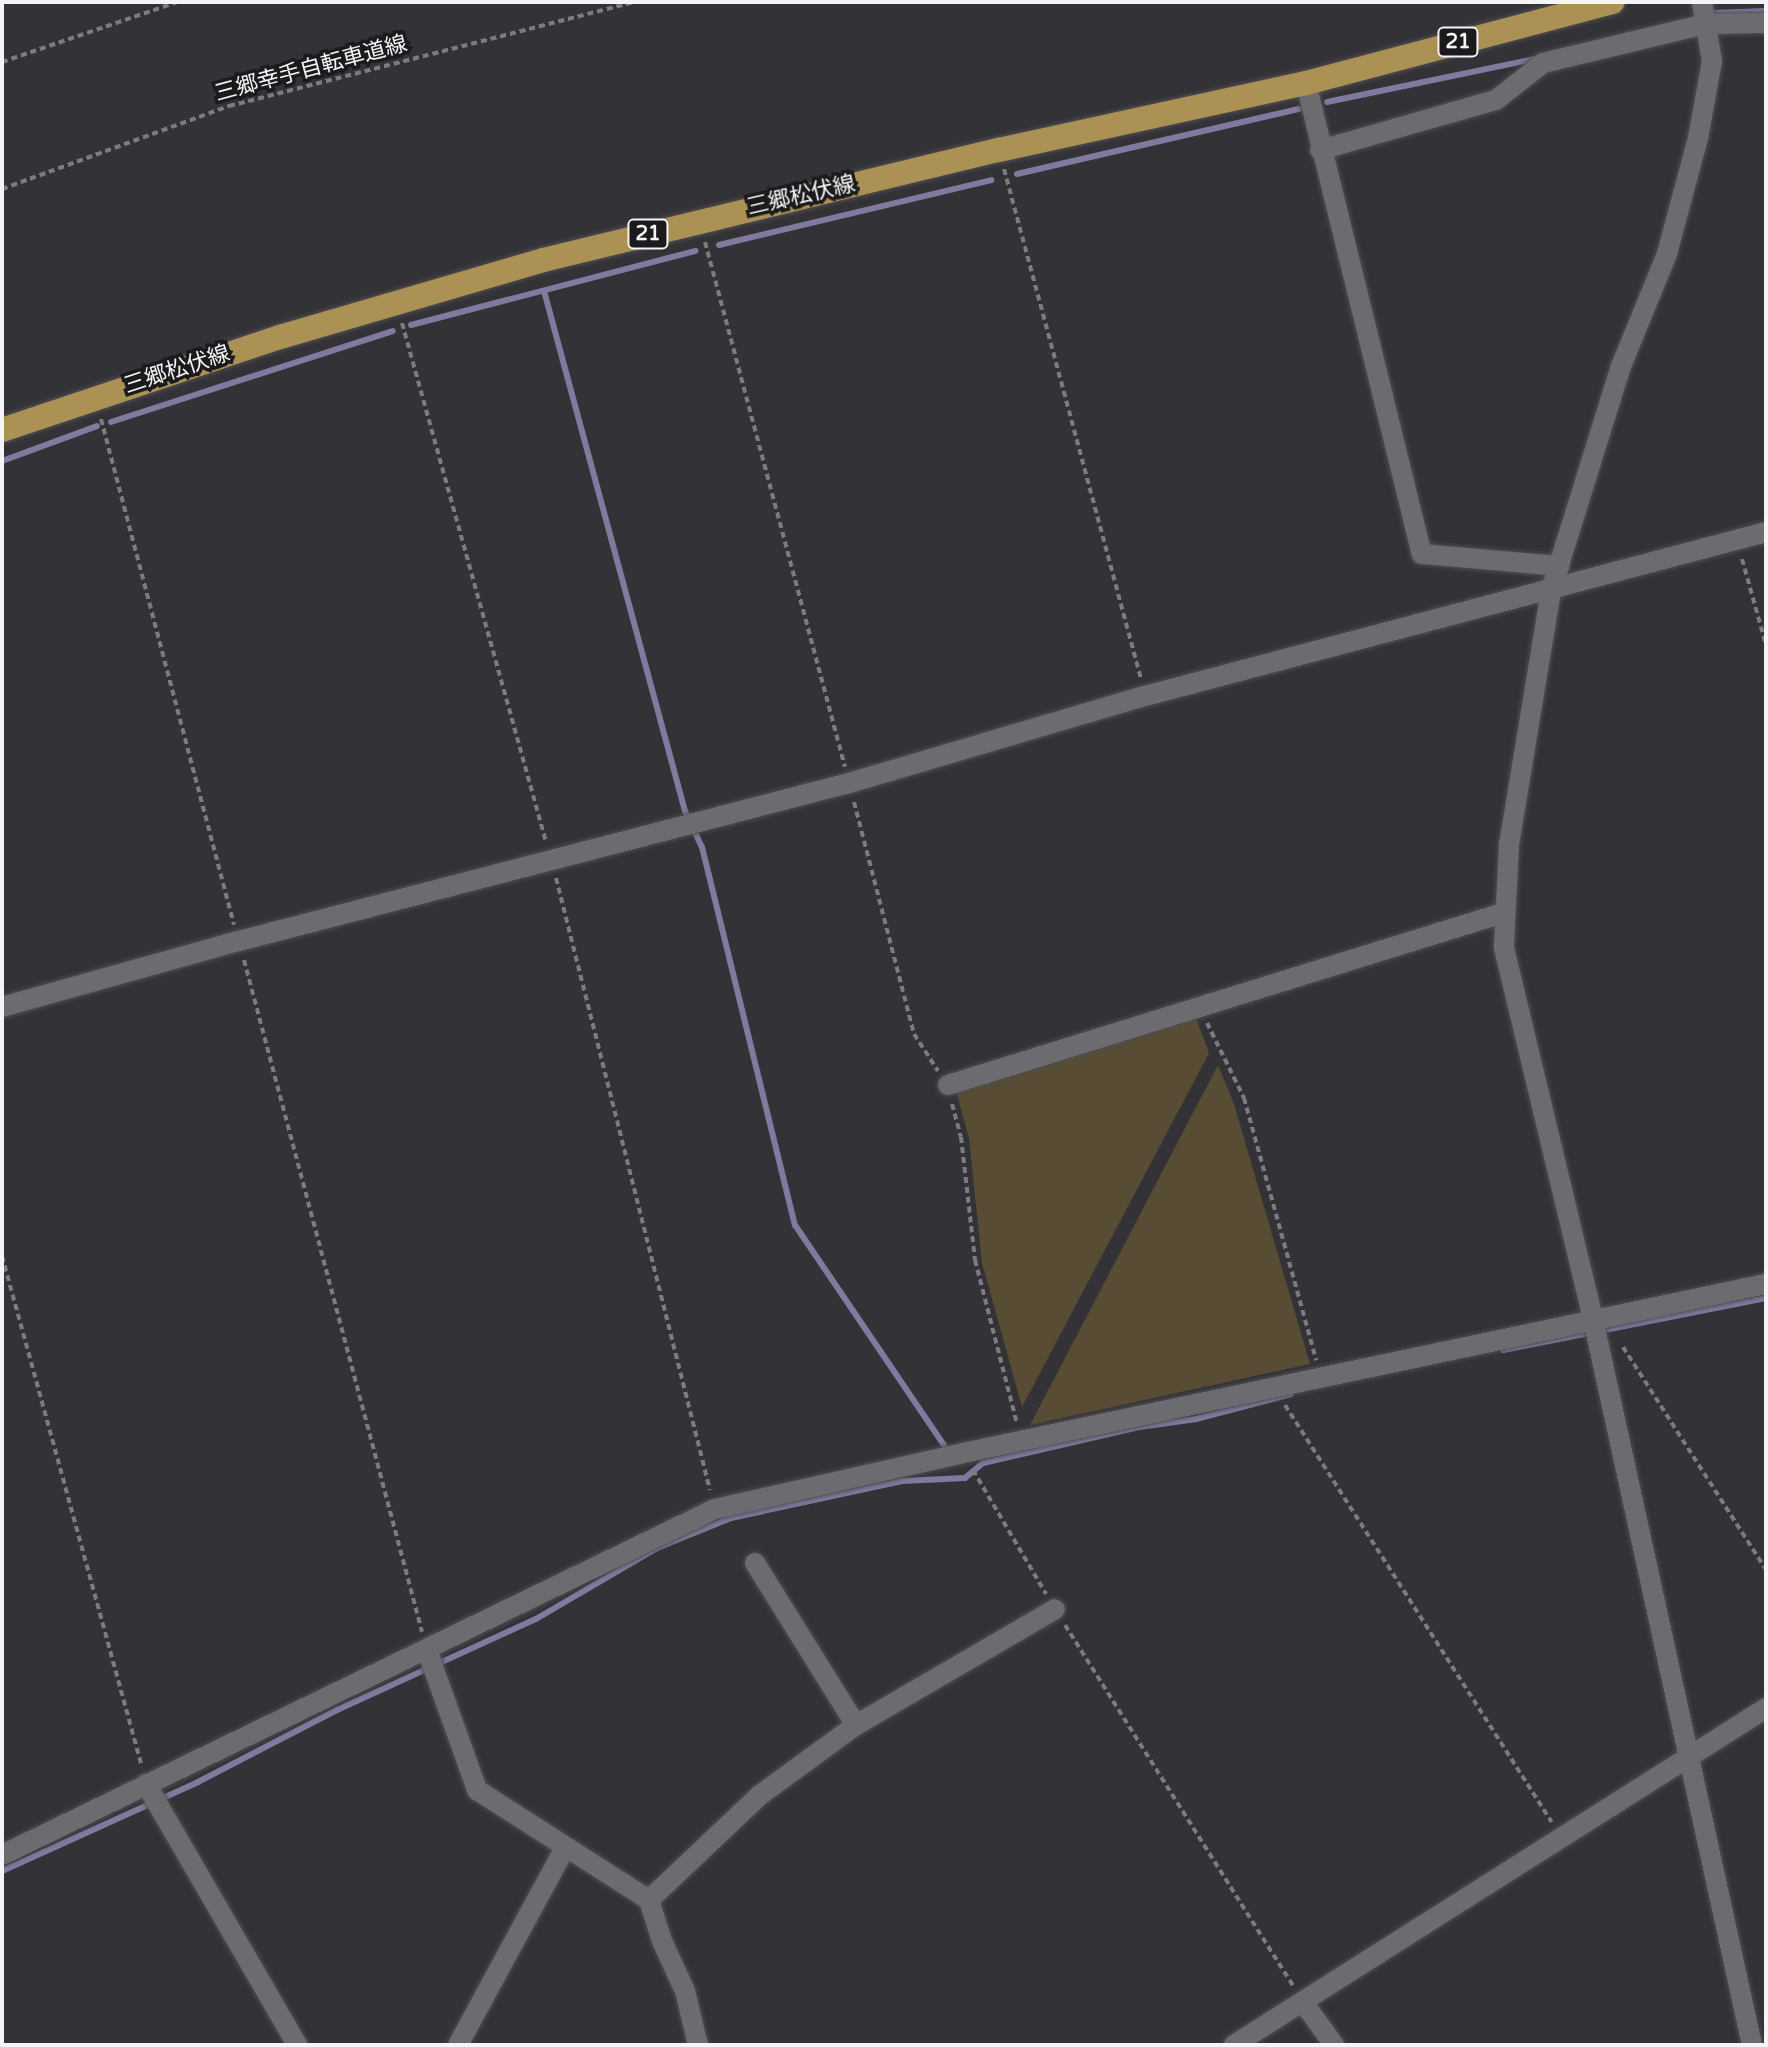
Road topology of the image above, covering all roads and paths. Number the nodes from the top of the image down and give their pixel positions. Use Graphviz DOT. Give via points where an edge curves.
graph roads {
  1 [pos="177,2"];
  2 [pos="635,2"];
  3 [pos="1612,2"];
  4 [pos="1702,2"];
  5 [pos="1766,23"];
  6 [pos="1706,24"];
  7 [pos="2,62"];
  8 [pos="1306,83"];
  9 [pos="999,150"];
  10 [pos="1320,150"];
  11 [pos="2,189"];
  12 [pos="699,221"];
  13 [pos="395,301"];
  14 [pos="95,397"];
  15 [pos="2,430"];
  16 [pos="1766,532"];
  17 [pos="1737,540"];
  18 [pos="1559,566"];
  19 [pos="1551,591"];
  20 [pos="1766,645"];
  21 [pos="1145,696"];
  22 [pos="849,783"];
  23 [pos="551,859"];
  24 [pos="1503,913"];
  25 [pos="239,941"];
  26 [pos="1198,1006"];
  27 [pos="2,1007"];
  28 [pos="948,1085"];
  29 [pos="2,1256"];
  30 [pos="1766,1284"];
  31 [pos="1593,1319"];
  32 [pos="1623,1347"];
  33 [pos="1321,1377"];
  34 [pos="1274,1388"];
  35 [pos="1021,1442"];
  36 [pos="963,1453"];
  37 [pos="715,1509"];
  38 [pos="755,1563"];
  39 [pos="1766,1570"];
  40 [pos="1055,1609"];
  41 [pos="427,1650"];
  42 [pos="1766,1708"];
  43 [pos="856,1725"];
  44 [pos="1687,1758"];
  45 [pos="146,1784"];
  46 [pos="1562,1838"];
  47 [pos="565,1848"];
  48 [pos="2,1855"];
  49 [pos="649,1900"];
  50 [pos="1303,2002"];
  51 [pos="297,2045"];
  52 [pos="458,2045"];
  53 [pos="698,2045"];
  54 [pos="1234,2045"];
  55 [pos="1334,2045"];
  56 [pos="1752,2045"];
  1 -- 7 [label="path"];
  2 -- 11 [label="path, 三郷幸手自転車道線" via="229,106"];
  3 -- 8 [label="main road, 三郷松伏線 / 21"];
  4 -- 6 [label="street"];
  5 -- 6 [label="street"];
  6 -- 10 [label="street" via="1543,63 1496,100"];
  6 -- 18 [label="street" via="1712,61 1667,254 1621,366"];
  8 -- 9 [label="main road, 三郷松伏線 / 21"];
  8 -- 10 [label="street"];
  9 -- 12 [label="main road, 三郷松伏線 / 21"];
  9 -- 21 [label="path"];
  10 -- 18 [label="street" via="1422,554"];
  12 -- 13 [label="main road, 三郷松伏線 / 21"];
  12 -- 22 [label="path"];
  13 -- 14 [label="main road, 三郷松伏線 / 21"];
  13 -- 23 [label="path"];
  14 -- 15 [label="main road, 三郷松伏線 / 21"];
  14 -- 25 [label="path"];
  16 -- 17 [label="street"];
  17 -- 19 [label="street"];
  17 -- 20 [label="path"];
  18 -- 19 [label="street"];
  19 -- 21 [label="street"];
  19 -- 24 [label="street" via="1509,844"];
  21 -- 22 [label="street"];
  22 -- 23 [label="street"];
  22 -- 28 [label="path" via="914,1034"];
  23 -- 25 [label="street"];
  23 -- 37 [label="path"];
  24 -- 26 [label="street"];
  24 -- 31 [label="street" via="1504,948"];
  25 -- 27 [label="street"];
  25 -- 41 [label="path"];
  26 -- 28 [label="street"];
  26 -- 33 [label="path" via="1244,1098"];
  28 -- 35 [label="path" via="961,1137 975,1260"];
  29 -- 45 [label="path"];
  30 -- 31 [label="street"];
  31 -- 33 [label="street"];
  31 -- 44 [label="street"];
  32 -- 39 [label="path"];
  33 -- 34 [label="street"];
  34 -- 35 [label="street"];
  34 -- 46 [label="path"];
  35 -- 36 [label="street"];
  36 -- 37 [label="street"];
  36 -- 40 [label="path"];
  37 -- 41 [label="street"];
  38 -- 43 [label="street"];
  40 -- 43 [label="street"];
  40 -- 50 [label="path"];
  41 -- 45 [label="street"];
  41 -- 47 [label="street" via="477,1790"];
  42 -- 44 [label="street"];
  43 -- 49 [label="street" via="760,1795"];
  44 -- 46 [label="street"];
  44 -- 56 [label="street"];
  45 -- 48 [label="street"];
  45 -- 51 [label="street"];
  46 -- 50 [label="street"];
  47 -- 49 [label="street"];
  47 -- 52 [label="street"];
  49 -- 53 [label="street" via="685,1991"];
  50 -- 54 [label="street"];
  50 -- 55 [label="street"];
}
